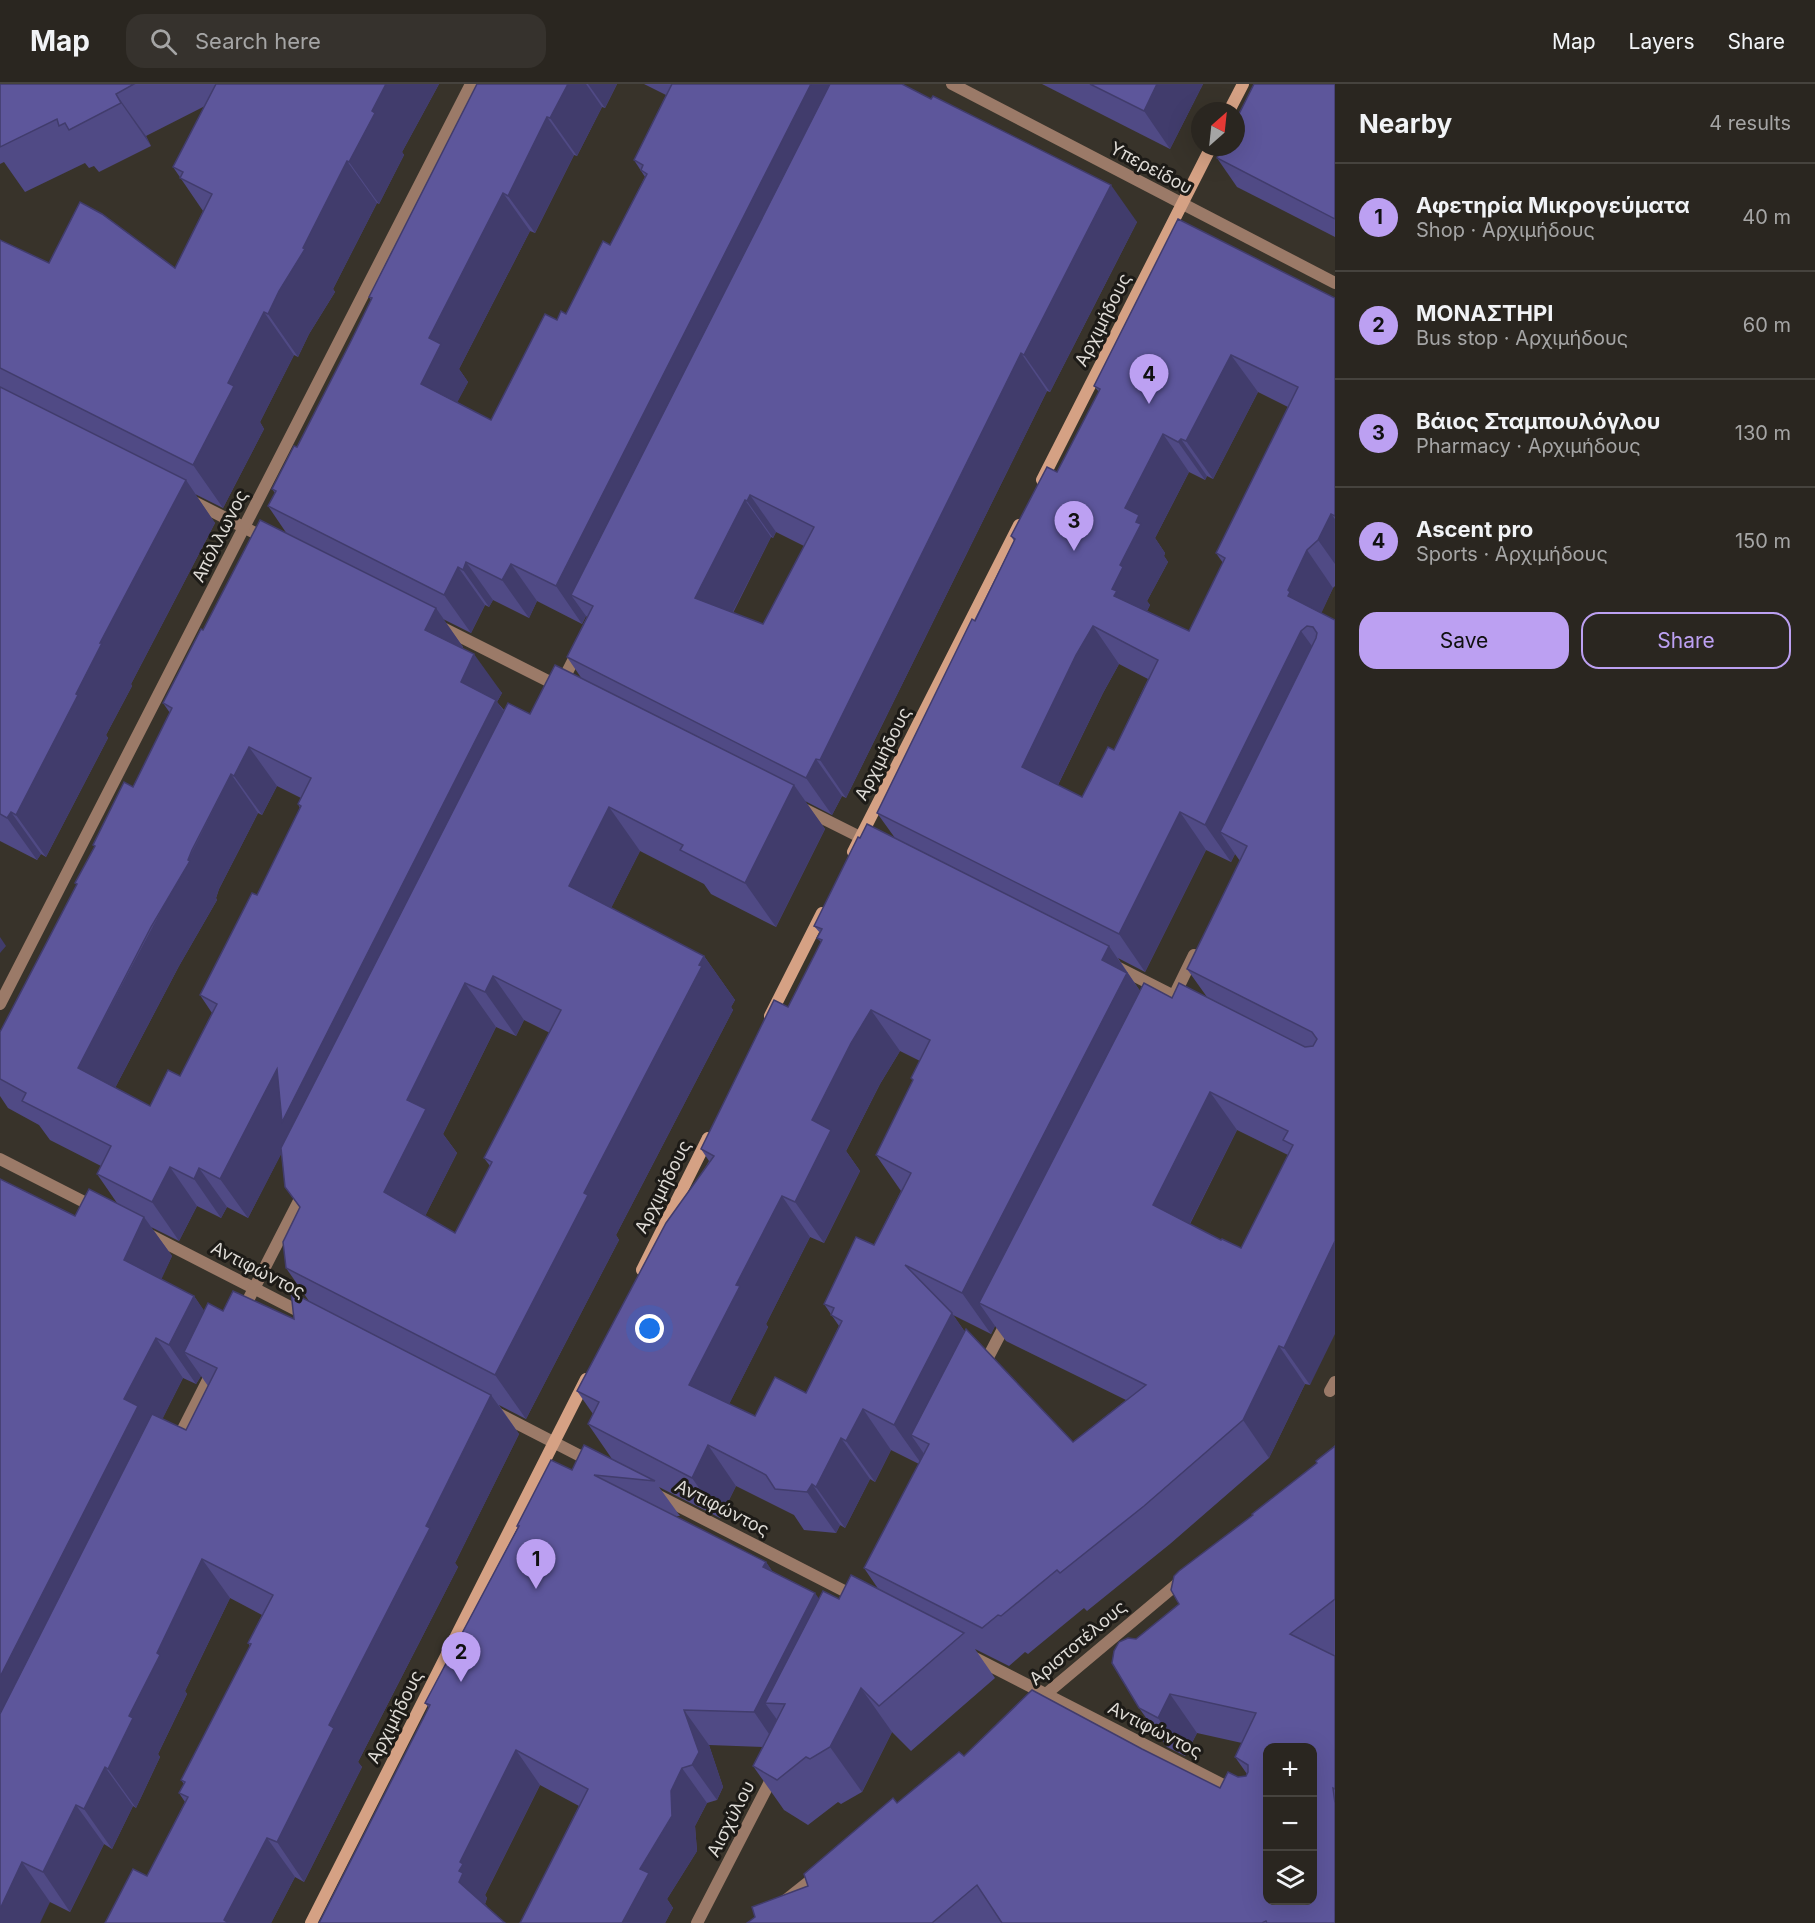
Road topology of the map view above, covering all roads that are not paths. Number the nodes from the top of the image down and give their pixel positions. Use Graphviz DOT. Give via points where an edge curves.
graph roads {
  1 [pos="471,84"];
  2 [pos="952,84"];
  3 [pos="1243,84"];
  4 [pos="1234,102"];
  5 [pos="1206,156"];
  6 [pos="1182,204"];
  7 [pos="1335,283"];
  8 [pos="1037,489"];
  9 [pos="181,496"];
  10 [pos="1026,510"];
  11 [pos="245,528"];
  12 [pos="276,544"];
  13 [pos="434,623"];
  14 [pos="581,645"];
  15 [pos="788,801"];
  16 [pos="861,838"];
  17 [pos="881,848"];
  18 [pos="850,859"];
  19 [pos="828,901"];
  20 [pos="1200,943"];
  21 [pos="1101,959"];
  22 [pos="1171,1001"];
  23 [pos="0,1004"];
  24 [pos="1194,1006"];
  25 [pos="764,1029"];
  26 [pos="716,1124"];
  27 [pos="0,1158"];
  28 [pos="308,1183"];
  29 [pos="106,1213"];
  30 [pos="138,1229"];
  31 [pos="635,1283"];
  32 [pos="254,1289"];
  33 [pos="1010,1314"];
  34 [pos="316,1320"];
  35 [pos="238,1321"];
  36 [pos="216,1363"];
  37 [pos="592,1368"];
  38 [pos="978,1378"];
  39 [pos="482,1405"];
  40 [pos="554,1443"];
  41 [pos="168,1459"];
  42 [pos="608,1470"];
  43 [pos="639,1486"];
  44 [pos="1196,1568"];
  45 [pos="863,1601"];
  46 [pos="964,1653"];
  47 [pos="1046,1694"];
  48 [pos="1027,1709"];
  49 [pos="783,1757"];
  50 [pos="1246,1797"];
  51 [pos="831,1864"];
  52 [pos="775,1908"];
  53 [pos="311,1923"];
  54 [pos="697,1923"];
  1 -- 11 [label="street, Απόλλωνος"];
  2 -- 6 [label="street, Υπερείδου"];
  3 -- 4 [label="street"];
  5 -- 6 [label="street, Αρχιμήδους"];
  6 -- 7 [label="street, Υπερείδου"];
  6 -- 8 [label="street, Αρχιμήδους"];
  9 -- 11 [label="street"];
  10 -- 16 [label="street, Αρχιμήδους"];
  11 -- 12 [label="street"];
  11 -- 23 [label="street, Απόλλωνος"];
  13 -- 14 [label="street" via="562,692"];
  15 -- 16 [label="street"];
  16 -- 17 [label="street"];
  16 -- 18 [label="street, Αρχιμήδους"];
  19 -- 25 [label="street"];
  20 -- 22 [label="street"];
  21 -- 22 [label="street"];
  22 -- 24 [label="street"];
  26 -- 31 [label="street, Αρχιμήδους"];
  27 -- 29 [label="street"];
  28 -- 32 [label="street"];
  30 -- 32 [label="street, Αντιφώντος"];
  32 -- 34 [label="street, Αντιφώντος"];
  32 -- 35 [label="street"];
  33 -- 38 [label="street"];
  36 -- 41 [label="street"];
  37 -- 40 [label="street, Αρχιμήδους"];
  39 -- 40 [label="street"];
  40 -- 42 [label="street"];
  40 -- 53 [label="street, Αρχιμήδους"];
  43 -- 45 [label="street, Αντιφώντος"];
  44 -- 47 [label="street, Αριστοτέλους"];
  46 -- 47 [label="street, Αντιφώντος"];
  47 -- 48 [label="street, Αριστοτέλους"];
  47 -- 50 [label="street, Αντιφώντος"];
  49 -- 54 [label="street, Αισχύλου"];
  51 -- 52 [label="street"];
}
